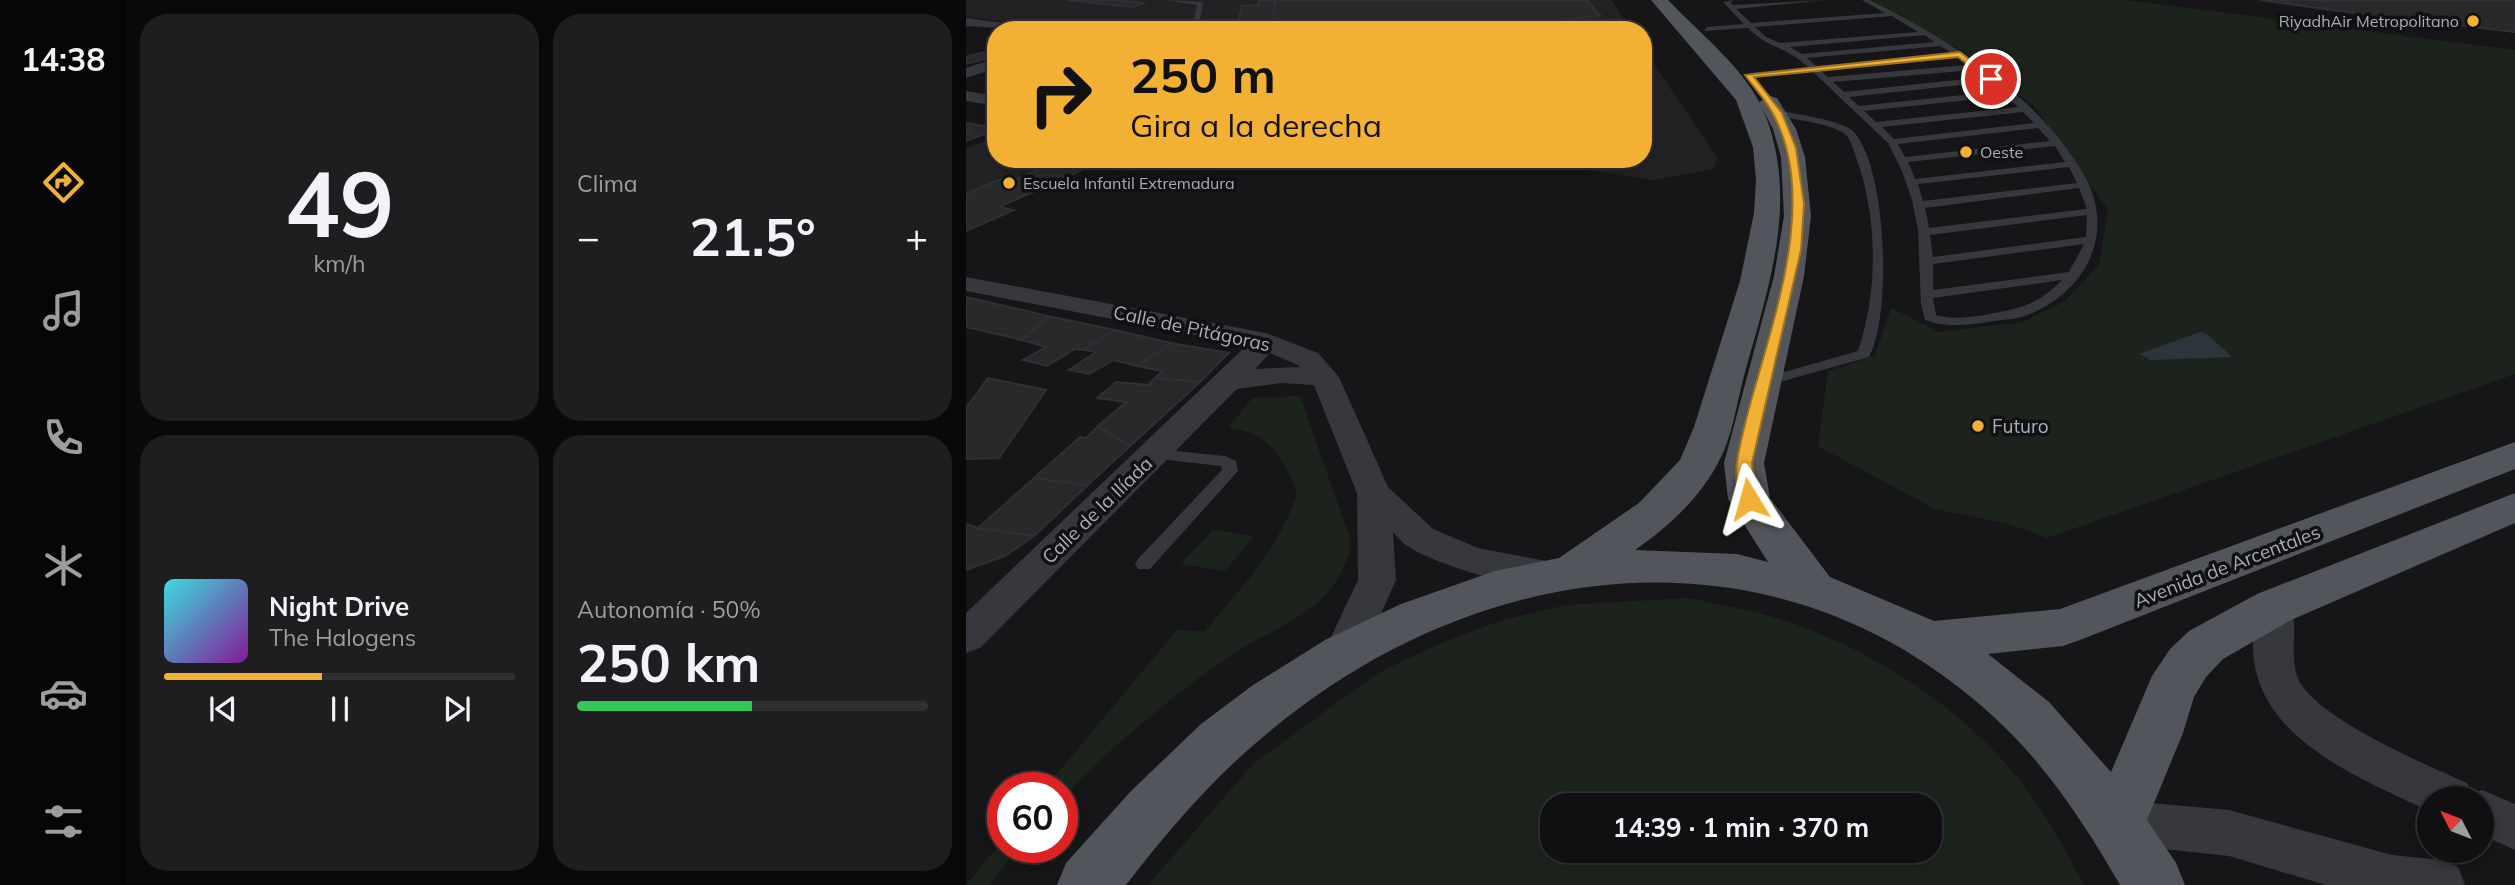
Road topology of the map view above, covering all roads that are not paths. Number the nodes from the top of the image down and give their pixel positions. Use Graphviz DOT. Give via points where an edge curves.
graph roads {
  1 [pos="1170,0"];
  2 [pos="1659,0"];
  3 [pos="1679,0"];
  4 [pos="1823,0"];
  5 [pos="1865,0"];
  6 [pos="1202,2"];
  7 [pos="1730,4"];
  8 [pos="1876,5"];
  9 [pos="1854,7"];
  10 [pos="1828,9"];
  11 [pos="1893,14"];
  12 [pos="1738,16"];
  13 [pos="1197,19"];
  14 [pos="966,22"];
  15 [pos="1911,23"];
  16 [pos="987,25"];
  17 [pos="1889,25"];
  18 [pos="1749,26"];
  19 [pos="1707,29"];
  20 [pos="1781,33"];
  21 [pos="1927,33"];
  22 [pos="1759,35"];
  23 [pos="1944,43"];
  24 [pos="1779,45"];
  25 [pos="1960,55"];
  26 [pos="1800,56"];
  27 [pos="987,66"];
  28 [pos="1976,67"];
  29 [pos="1815,68"];
  30 [pos="966,73"];
  31 [pos="1749,75"];
  32 [pos="1991,79"];
  33 [pos="1826,80"];
  34 [pos="2007,93"];
  35 [pos="1840,95"];
  36 [pos="966,96"];
  37 [pos="987,100"];
  38 [pos="1857,108"];
  39 [pos="2024,108"];
  40 [pos="1777,113"];
  41 [pos="1877,125"];
  42 [pos="2040,125"];
  43 [pos="1892,142"];
  44 [pos="2057,143"];
  45 [pos="1903,160"];
  46 [pos="2073,163"];
  47 [pos="1912,182"];
  48 [pos="2082,185"];
  49 [pos="1921,205"];
  50 [pos="2093,211"];
  51 [pos="1926,232"];
  52 [pos="2090,240"];
  53 [pos="1927,261"];
  54 [pos="2072,275"];
  55 [pos="966,284"];
  56 [pos="1927,295"];
  57 [pos="1266,341"];
  58 [pos="1325,377"];
  59 [pos="1228,382"];
  60 [pos="1765,383"];
  61 [pos="1155,454"];
  62 [pos="2515,455"];
  63 [pos="1374,494"];
  64 [pos="2515,507"];
  65 [pos="1144,564"];
  66 [pos="1559,572"];
  67 [pos="1813,588"];
  68 [pos="2274,607"];
  69 [pos="966,636"];
  70 [pos="1930,641"];
  71 [pos="1344,652"];
  72 [pos="2424,786"];
  73 [pos="2494,817"];
  74 [pos="2117,822"];
  75 [pos="2515,827"];
  76 [pos="1088,885"];
  77 [pos="2154,885"];
  78 [pos="2440,885"];
  1 -- 6 [label="lane"];
  2 -- 66 [label="main road" via="1741,91 1754,114 1768,177 1762,249 1710,438 1693,472 1670,498 1619,540"];
  3 -- 19 [label="main road"];
  4 -- 7 [label="lane"];
  5 -- 8 [label="lane"];
  6 -- 13 [label="lane"];
  7 -- 12 [label="lane"];
  8 -- 9 [label="lane"];
  8 -- 11 [label="lane"];
  10 -- 12 [label="lane"];
  11 -- 15 [label="lane"];
  11 -- 18 [label="lane"];
  12 -- 18 [label="lane"];
  14 -- 16 [label="street"];
  15 -- 17 [label="lane"];
  15 -- 21 [label="lane"];
  18 -- 19 [label="lane"];
  18 -- 22 [label="lane"];
  19 -- 31 [label="main road"];
  20 -- 22 [label="lane"];
  21 -- 23 [label="lane"];
  21 -- 24 [label="lane"];
  22 -- 24 [label="lane"];
  23 -- 25 [label="lane"];
  23 -- 26 [label="lane"];
  24 -- 26 [label="lane"];
  25 -- 28 [label="lane"];
  25 -- 29 [label="lane"];
  26 -- 29 [label="lane"];
  27 -- 30 [label="street"];
  28 -- 32 [label="lane"];
  28 -- 33 [label="lane"];
  29 -- 31 [label="lane"];
  29 -- 33 [label="lane"];
  31 -- 40 [label="main road"];
  32 -- 34 [label="lane"];
  32 -- 35 [label="lane"];
  33 -- 35 [label="lane"];
  34 -- 38 [label="lane"];
  34 -- 39 [label="lane"];
  35 -- 38 [label="lane"];
  36 -- 37 [label="street"];
  38 -- 41 [label="lane"];
  39 -- 41 [label="lane"];
  39 -- 42 [label="lane"];
  40 -- 60 [label="main road" via="1791,148 1798,204 1795,250"];
  40 -- 60 [label="lane" via="1850,133 1877,221 1875,267 1870,340 1864,354"];
  41 -- 43 [label="lane"];
  42 -- 43 [label="lane"];
  42 -- 44 [label="lane"];
  43 -- 45 [label="lane"];
  44 -- 45 [label="lane"];
  44 -- 46 [label="lane"];
  45 -- 47 [label="lane"];
  46 -- 47 [label="lane"];
  46 -- 48 [label="lane"];
  47 -- 49 [label="lane"];
  48 -- 49 [label="lane"];
  48 -- 50 [label="lane"];
  49 -- 51 [label="lane"];
  50 -- 51 [label="lane"];
  50 -- 52 [label="lane"];
  51 -- 53 [label="lane"];
  52 -- 53 [label="lane"];
  52 -- 54 [label="lane" via="2086,258"];
  53 -- 56 [label="lane"];
  54 -- 56 [label="lane"];
  54 -- 56 [label="lane" via="2050,299 2023,312 1969,321 1930,317"];
  55 -- 57 [label="street, Calle de Pitágoras"];
  57 -- 58 [label="street, Calle de Pitágoras" via="1308,359"];
  57 -- 59 [label="street, Calle de la Ilíada"];
  58 -- 59 [label="street" via="1280,374"];
  58 -- 63 [label="street, Calle de Pitágoras"];
  59 -- 61 [label="street, Calle de la Ilíada"];
  60 -- 67 [label="main road" via="1744,463 1749,499"];
  61 -- 65 [label="lane" via="1225,461 1230,471"];
  61 -- 69 [label="street, Calle de la Ilíada"];
  62 -- 70 [label="main road, Avenida de Arcentales" via="2063,627"];
  63 -- 66 [label="street, Calle de Pitágoras" via="1420,538 1472,560"];
  63 -- 71 [label="street, Calle de Pitágoras" via="1377,580"];
  64 -- 68 [label="main road"];
  66 -- 67 [label="main road" via="1618,565 1704,567 1765,575"];
  66 -- 71 [label="main road" via="1451,601"];
  67 -- 70 [label="main road"];
  68 -- 72 [label="street" via="2278,684 2302,713 2367,760"];
  68 -- 74 [label="main road" via="2206,645 2188,663 2170,691"];
  70 -- 74 [label="main road" via="2027,716"];
  71 -- 76 [label="main road" via="1269,701 1195,764 1138,823"];
  73 -- 75 [label="street"];
  74 -- 77 [label="main road"];
  74 -- 78 [label="street" via="2229,833 2392,880"];
}
